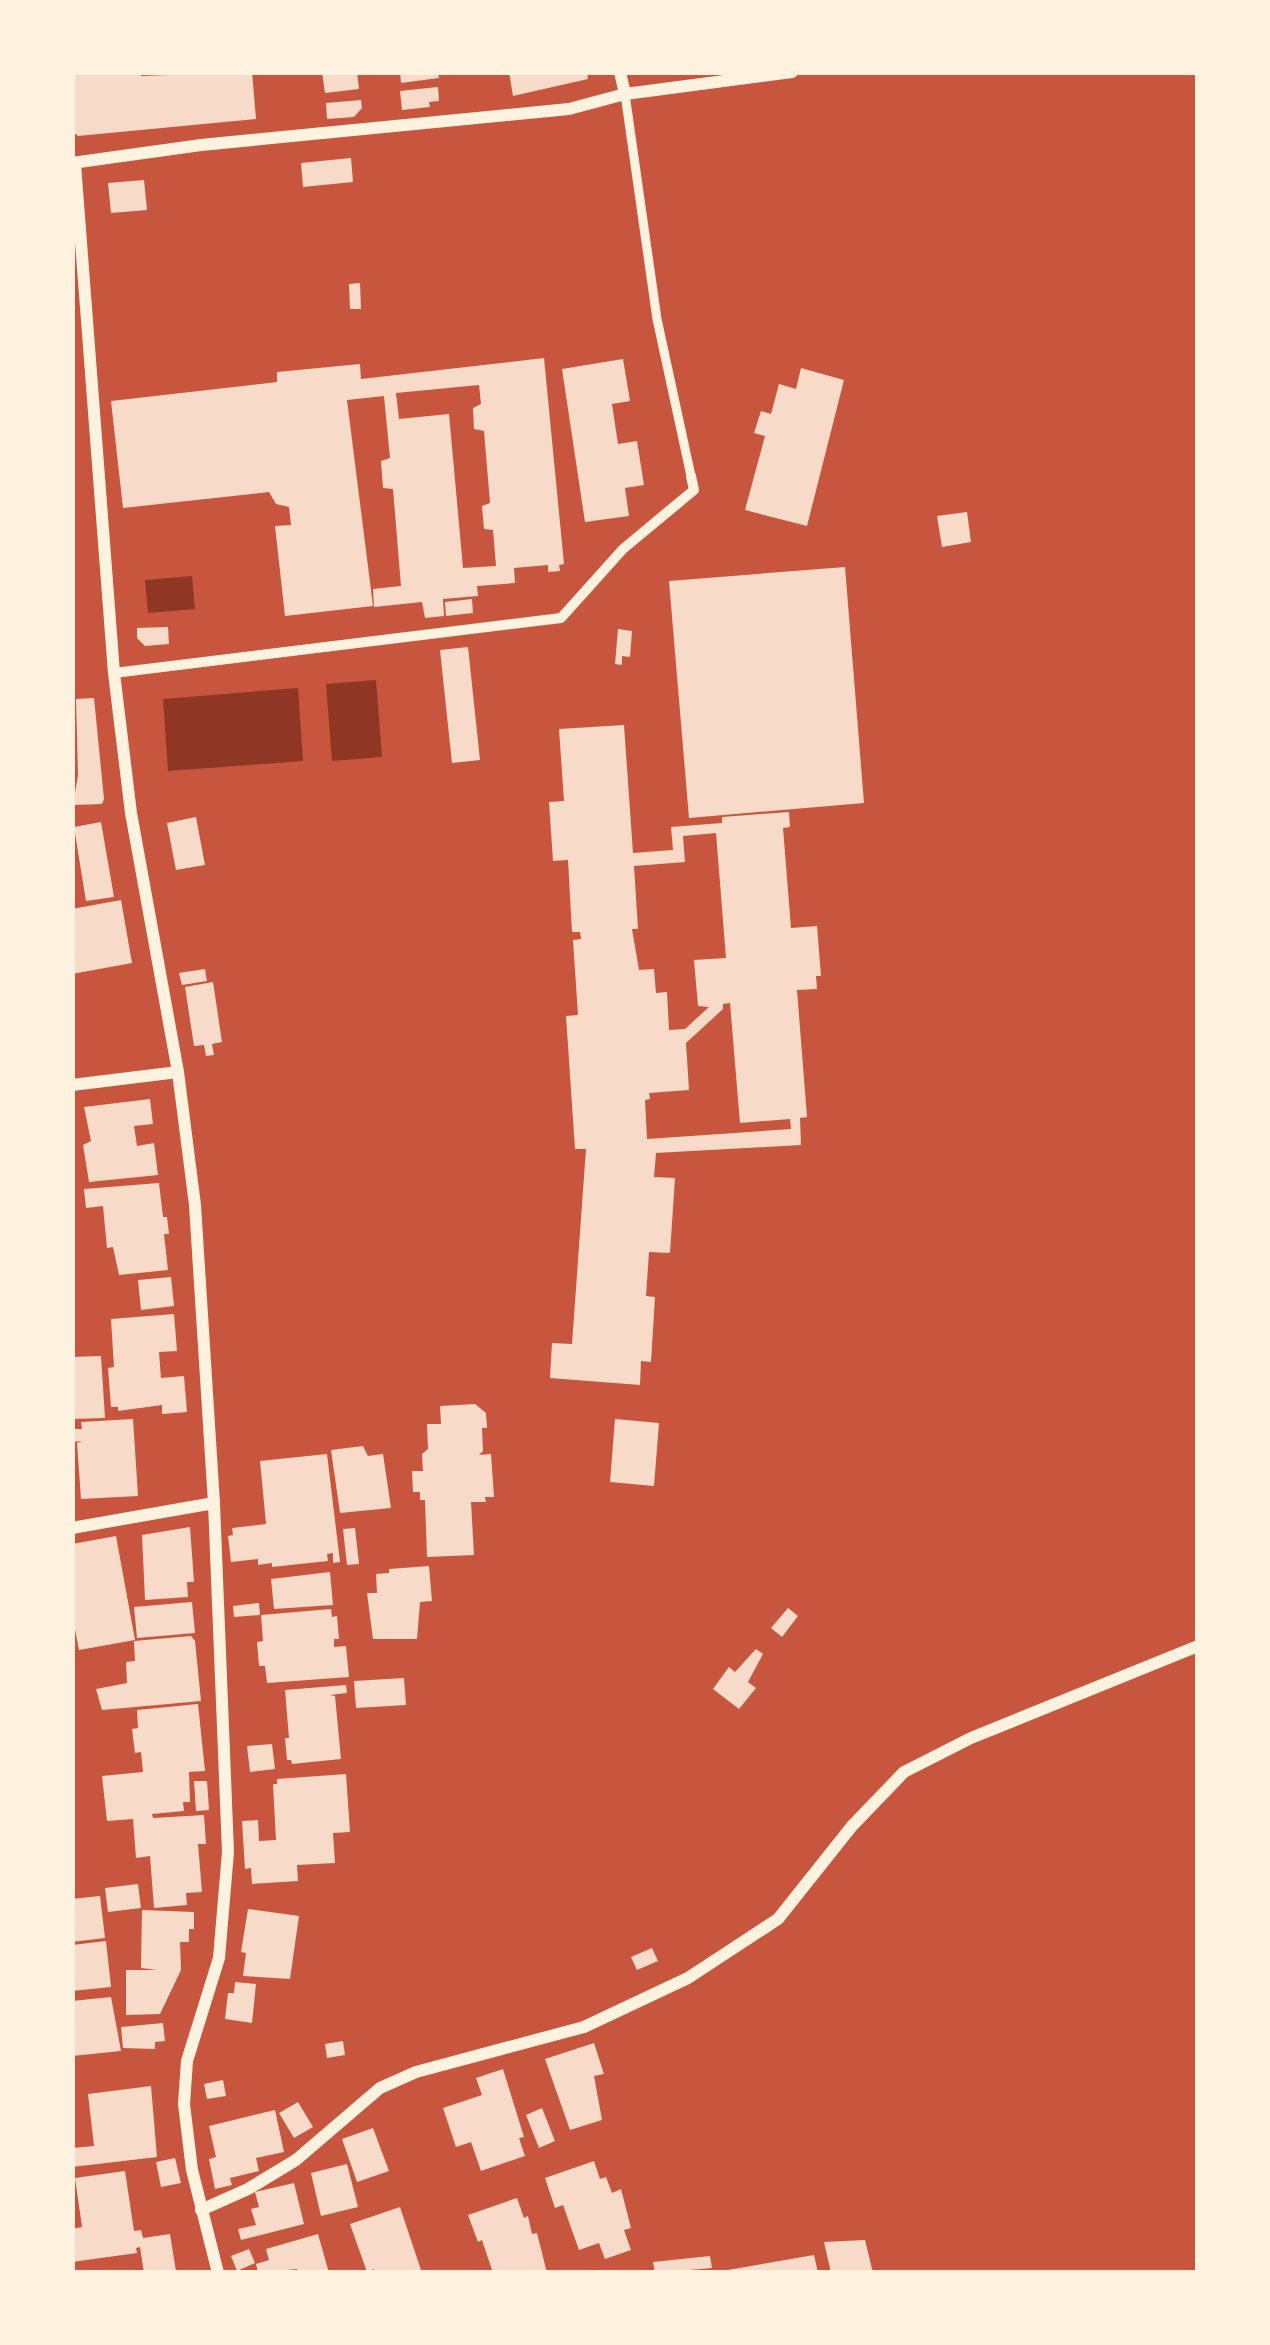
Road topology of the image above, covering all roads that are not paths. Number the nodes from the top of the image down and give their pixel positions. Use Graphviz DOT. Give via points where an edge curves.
graph roads {
  1 [pos="620,72"];
  2 [pos="792,72"];
  3 [pos="625,94"];
  4 [pos="74,164"];
  5 [pos="691,476"];
  6 [pos="114,673"];
  7 [pos="178,1072"];
  8 [pos="72,1085"];
  9 [pos="214,1503"];
  10 [pos="72,1528"];
  11 [pos="1198,1646"];
  12 [pos="201,2210"];
  13 [pos="218,2273"];
  1 -- 3 [label="street"];
  2 -- 3 [label="street"];
  3 -- 4 [label="street" via="569,110"];
  3 -- 5 [label="lane" via="657,319"];
  4 -- 6 [label="street"];
  5 -- 6 [label="street" via="694,490 623,549 561,619"];
  6 -- 7 [label="street"];
  7 -- 8 [label="street"];
  7 -- 9 [label="street"];
  9 -- 10 [label="street"];
  9 -- 12 [label="street" via="228,1852 219,1958 187,2061 184,2104"];
  11 -- 12 [label="street" via="904,1772 778,1919 688,1978 584,2027 380,2088 296,2160"];
  12 -- 13 [label="street"];
}
